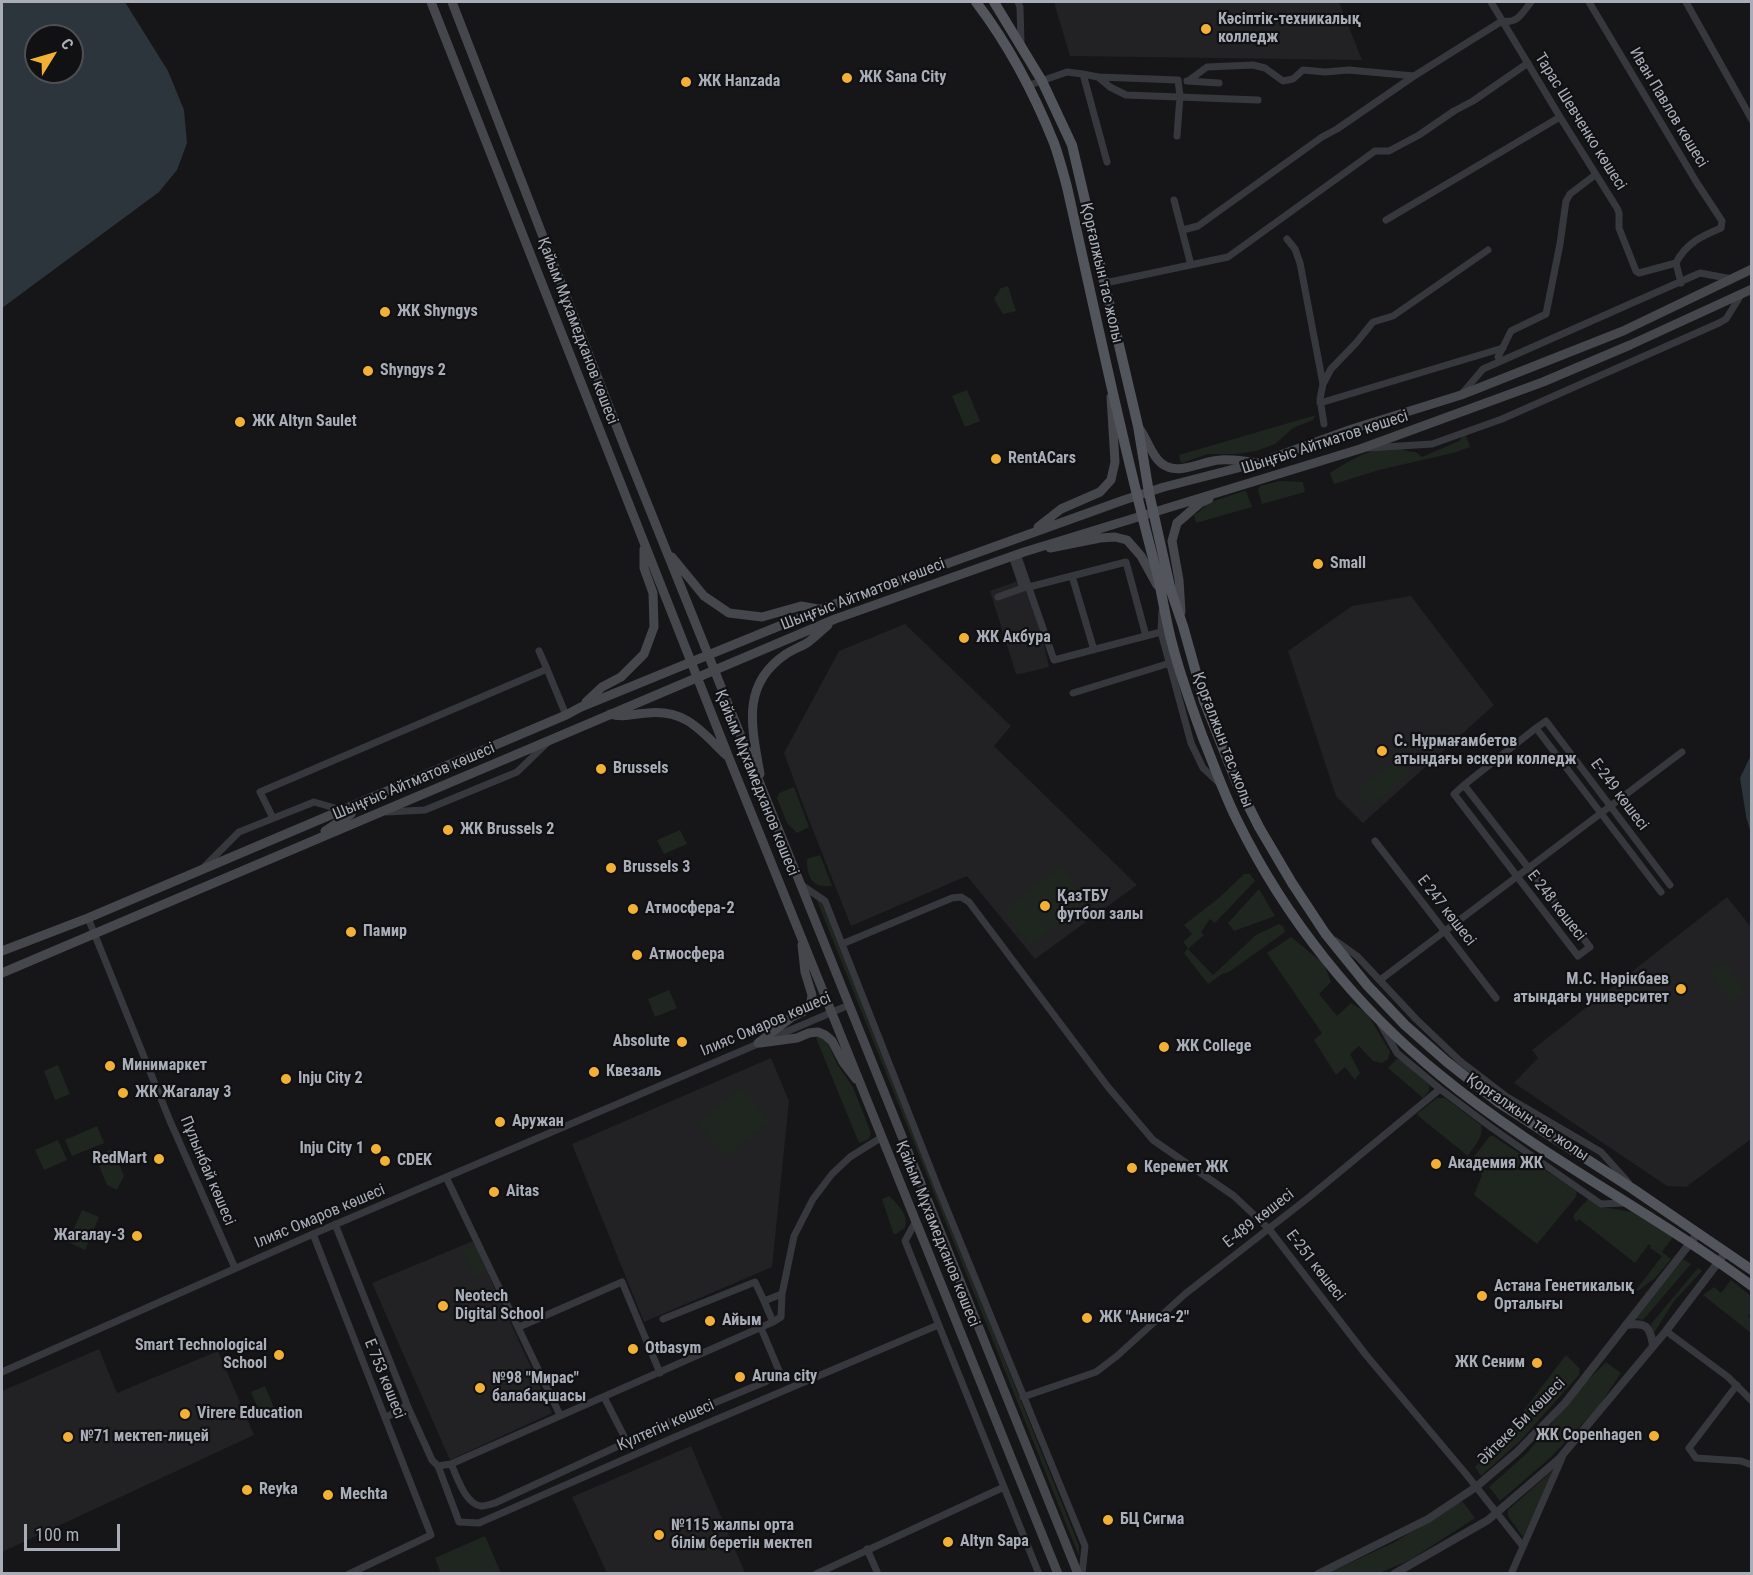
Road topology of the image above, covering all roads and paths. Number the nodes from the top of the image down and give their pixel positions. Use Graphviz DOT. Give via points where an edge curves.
graph roads {
  1 [pos="431,2"];
  2 [pos="452,2"];
  3 [pos="976,2"];
  4 [pos="994,2"];
  5 [pos="1018,2"];
  6 [pos="1491,2"];
  7 [pos="1531,2"];
  8 [pos="1589,2"];
  9 [pos="1686,2"];
  10 [pos="1502,21"];
  11 [pos="1022,46"];
  12 [pos="1528,63"];
  13 [pos="1083,74"];
  14 [pos="1414,76"];
  15 [pos="1098,77"];
  16 [pos="1178,80"];
  17 [pos="1042,81"];
  18 [pos="1188,81"];
  19 [pos="1219,84"];
  20 [pos="1028,86"];
  21 [pos="1180,96"];
  22 [pos="1258,100"];
  23 [pos="1560,117"];
  24 [pos="1752,120"];
  25 [pos="1177,136"];
  26 [pos="1107,162"];
  27 [pos="1595,174"];
  28 [pos="1174,200"];
  29 [pos="1386,220"];
  30 [pos="1183,230"];
  31 [pos="1287,239"];
  32 [pos="1488,250"];
  33 [pos="1676,263"];
  34 [pos="1191,265"];
  35 [pos="1752,269"];
  36 [pos="559,277"];
  37 [pos="1732,279"];
  38 [pos="542,283"];
  39 [pos="1105,283"];
  40 [pos="1682,283"];
  41 [pos="1752,289"];
  42 [pos="1741,294"];
  43 [pos="1503,348"];
  44 [pos="1498,357"];
  45 [pos="1323,384"];
  46 [pos="1111,385"];
  47 [pos="1461,395"];
  48 [pos="1320,403"];
  49 [pos="1324,424"];
  50 [pos="1138,426"];
  51 [pos="1360,449"];
  52 [pos="1261,462"];
  53 [pos="1229,490"];
  54 [pos="1149,493"];
  55 [pos="1137,497"];
  56 [pos="1153,511"];
  57 [pos="1142,515"];
  58 [pos="1031,533"];
  59 [pos="644,544"];
  60 [pos="664,545"];
  61 [pos="1018,554"];
  62 [pos="1072,576"];
  63 [pos="1029,587"];
  64 [pos="1162,594"];
  65 [pos="998,597"];
  66 [pos="821,609"];
  67 [pos="835,619"];
  68 [pos="1183,627"];
  69 [pos="1161,632"];
  70 [pos="1146,636"];
  71 [pos="1094,650"];
  72 [pos="539,651"];
  73 [pos="708,655"];
  74 [pos="691,662"];
  75 [pos="1170,663"];
  76 [pos="546,669"];
  77 [pos="714,671"];
  78 [pos="698,678"];
  79 [pos="1073,693"];
  80 [pos="581,707"];
  81 [pos="610,714"];
  82 [pos="566,715"];
  83 [pos="1536,728"];
  84 [pos="549,741"];
  85 [pos="1682,752"];
  86 [pos="729,758"];
  87 [pos="440,768"];
  88 [pos="1221,785"];
  89 [pos="1464,785"];
  90 [pos="764,794"];
  91 [pos="354,805"];
  92 [pos="1610,805"];
  93 [pos="393,807"];
  94 [pos="342,810"];
  95 [pos="381,812"];
  96 [pos="1602,812"];
  97 [pos="273,818"];
  98 [pos="314,840"];
  99 [pos="1375,841"];
  100 [pos="1529,867"];
  101 [pos="200,870"];
  102 [pos="1517,876"];
  103 [pos="178,879"];
  104 [pos="800,883"];
  105 [pos="1670,885"];
  106 [pos="1661,892"];
  107 [pos="185,896"];
  108 [pos="88,918"];
  109 [pos="1444,931"];
  110 [pos="1325,933"];
  111 [pos="95,934"];
  112 [pos="801,934"];
  113 [pos="842,944"];
  114 [pos="2,951"];
  115 [pos="2,973"];
  116 [pos="1380,980"];
  117 [pos="1496,998"];
  118 [pos="849,1005"];
  119 [pos="832,1012"];
  120 [pos="1379,1020"];
  121 [pos="758,1044"];
  122 [pos="1440,1089"];
  123 [pos="864,1090"];
  124 [pos="882,1137"];
  125 [pos="446,1177"];
  126 [pos="1633,1189"];
  127 [pos="1628,1203"];
  128 [pos="916,1221"];
  129 [pos="335,1224"];
  130 [pos="1269,1229"];
  131 [pos="1698,1233"];
  132 [pos="313,1234"];
  133 [pos="1691,1243"];
  134 [pos="1726,1252"];
  135 [pos="1718,1262"];
  136 [pos="235,1268"];
  137 [pos="1752,1270"];
  138 [pos="1752,1286"];
  139 [pos="782,1294"];
  140 [pos="764,1301"];
  141 [pos="663,1319"];
  142 [pos="773,1322"];
  143 [pos="938,1325"];
  144 [pos="1626,1325"];
  145 [pos="519,1327"];
  146 [pos="762,1328"];
  147 [pos="1666,1331"];
  148 [pos="1653,1345"];
  149 [pos="2,1372"];
  150 [pos="660,1373"];
  151 [pos="1737,1385"];
  152 [pos="604,1397"];
  153 [pos="1023,1397"];
  154 [pos="1752,1401"];
  155 [pos="407,1406"];
  156 [pos="560,1415"];
  157 [pos="385,1418"];
  158 [pos="627,1442"];
  159 [pos="1564,1453"];
  160 [pos="452,1464"];
  161 [pos="1752,1465"];
  162 [pos="438,1466"];
  163 [pos="1004,1487"];
  164 [pos="1476,1487"];
  165 [pos="1496,1512"];
  166 [pos="1522,1545"];
  167 [pos="867,1549"];
  168 [pos="349,1574"];
  169 [pos="816,1574"];
  170 [pos="878,1574"];
  171 [pos="1039,1574"];
  172 [pos="1058,1574"];
  173 [pos="1080,1574"];
  174 [pos="1318,1574"];
  175 [pos="1394,1574"];
  176 [pos="1510,1574"];
  1 -- 38 [label="main road, Қайым Мұхамедханов көшесі"];
  2 -- 36 [label="main road, Қайым Мұхамедханов көшесі"];
  3 -- 20 [label="main road, Қорғалжын тас жолы"];
  4 -- 11 [label="main road, Қорғалжын тас жолы"];
  5 -- 11 [label="street"];
  6 -- 10 [label="street, Тарас Шевченко көшесі"];
  7 -- 10 [label="street" via="1518,19"];
  8 -- 33 [label="street, Иван Павлов көшесі" via="1722,221 1721,228 1686,247"];
  9 -- 24 [label="street"];
  10 -- 12 [label="street, Тарас Шевченко көшесі"];
  10 -- 14 [label="street"];
  11 -- 17 [label="main road, Қорғалжын тас жолы"];
  12 -- 23 [label="street, Тарас Шевченко көшесі"];
  12 -- 34 [label="street" via="1419,135 1389,151 1375,151 1228,256"];
  13 -- 15 [label="street"];
  13 -- 17 [label="street" via="1067,72"];
  13 -- 26 [label="street"];
  14 -- 18 [label="street" via="1303,70 1293,79 1282,81 1265,68 1223,65 1207,67"];
  14 -- 30 [label="street" via="1322,136 1198,226"];
  15 -- 16 [label="street"];
  15 -- 21 [label="street" via="1126,95"];
  16 -- 18 [label="street"];
  16 -- 21 [label="street"];
  17 -- 20 [label="street"];
  17 -- 39 [label="main road, Қорғалжын тас жолы" via="1072,146"];
  18 -- 19 [label="street"];
  20 -- 46 [label="main road, Қорғалжын тас жолы" via="1054,144 1067,187"];
  21 -- 22 [label="street"];
  21 -- 25 [label="street"];
  23 -- 27 [label="street, Тарас Шевченко көшесі"];
  23 -- 29 [label="street"];
  27 -- 33 [label="street, Тарас Шевченко көшесі" via="1619,213 1619,228 1636,271"];
  27 -- 43 [label="street" via="1566,201 1546,314 1511,331"];
  28 -- 30 [label="street"];
  30 -- 34 [label="street"];
  31 -- 45 [label="street" via="1300,263"];
  32 -- 45 [label="street" via="1393,316 1366,327"];
  33 -- 40 [label="street"];
  34 -- 39 [label="street"];
  35 -- 37 [label="main road, Шыңғыс Айтматов көшесі"];
  36 -- 38 [label="main road"];
  36 -- 60 [label="main road, Қайым Мұхамедханов көшесі"];
  37 -- 40 [label="street" via="1700,273"];
  37 -- 47 [label="main road, Шыңғыс Айтматов көшесі" via="1623,331"];
  38 -- 59 [label="main road, Қайым Мұхамедханов көшесі"];
  39 -- 50 [label="main road, Қорғалжын тас жолы"];
  40 -- 47 [label="street" via="1483,369"];
  41 -- 42 [label="main road, Шыңғыс Айтматов көшесі"];
  42 -- 51 [label="main road, Шыңғыс Айтматов көшесі" via="1544,382"];
  42 -- 51 [label="street" via="1726,319 1719,323 1502,419 1432,444"];
  43 -- 44 [label="street"];
  43 -- 48 [label="street"];
  45 -- 48 [label="street"];
  46 -- 55 [label="main road, Қорғалжын тас жолы"];
  46 -- 58 [label="main road" via="1115,462 1111,480 1100,492 1061,509"];
  47 -- 52 [label="main road, Шыңғыс Айтматов көшесі"];
  48 -- 49 [label="street"];
  50 -- 52 [label="main road" via="1156,458 1172,468 1219,460"];
  50 -- 54 [label="main road, Қорғалжын тас жолы"];
  51 -- 53 [label="main road, Шыңғыс Айтматов көшесі"];
  52 -- 54 [label="main road, Шыңғыс Айтматов көшесі"];
  53 -- 56 [label="main road, Шыңғыс Айтматов көшесі"];
  53 -- 68 [label="main road" via="1200,503 1177,523 1172,541"];
  54 -- 55 [label="main road, Шыңғыс Айтматов көшесі"];
  54 -- 56 [label="main road, Қорғалжын тас жолы"];
  55 -- 57 [label="main road, Қорғалжын тас жолы"];
  55 -- 58 [label="main road, Шыңғыс Айтматов көшесі"];
  56 -- 57 [label="main road, Шыңғыс Айтматов көшесі"];
  56 -- 68 [label="main road, Қорғалжын тас жолы"];
  57 -- 61 [label="main road, Шыңғыс Айтматов көшесі"];
  57 -- 64 [label="main road, Қорғалжын тас жолы"];
  58 -- 66 [label="main road, Шыңғыс Айтматов көшесі"];
  59 -- 74 [label="main road, Қайым Мұхамедханов көшесі"];
  59 -- 80 [label="main road" via="644,568 653,593 654,627 644,654"];
  60 -- 66 [label="main road" via="704,596 729,613 762,618 801,606"];
  60 -- 73 [label="main road, Қайым Мұхамедханов көшесі"];
  61 -- 63 [label="street"];
  61 -- 64 [label="main road" via="1100,538 1127,540 1141,556"];
  61 -- 65 [label="street" via="1023,588"];
  61 -- 67 [label="main road, Шыңғыс Айтматов көшесі"];
  62 -- 63 [label="street"];
  62 -- 70 [label="street" via="1126,562"];
  62 -- 71 [label="street"];
  63 -- 71 [label="street" via="1054,660"];
  64 -- 69 [label="street"];
  64 -- 88 [label="main road, Қорғалжын тас жолы" via="1175,656"];
  66 -- 73 [label="main road, Шыңғыс Айтматов көшесі"];
  67 -- 77 [label="main road, Шыңғыс Айтматов көшесі"];
  67 -- 90 [label="main road" via="767,670 754,695 752,715"];
  68 -- 110 [label="main road, Қорғалжын тас жолы" via="1204,701 1236,781 1292,884"];
  69 -- 70 [label="street"];
  69 -- 75 [label="street"];
  70 -- 71 [label="street"];
  72 -- 76 [label="street"];
  73 -- 74 [label="main road, Шыңғыс Айтматов көшесі"];
  73 -- 77 [label="main road, Қайым Мұхамедханов көшесі"];
  74 -- 78 [label="main road, Қайым Мұхамедханов көшесі"];
  74 -- 80 [label="main road, Шыңғыс Айтматов көшесі"];
  75 -- 79 [label="street"];
  75 -- 88 [label="street" via="1191,743 1203,768"];
  76 -- 82 [label="street"];
  76 -- 97 [label="street" via="260,792"];
  77 -- 78 [label="main road, Шыңғыс Айтматов көшесі"];
  77 -- 90 [label="main road, Қайым Мұхамедханов көшесі"];
  78 -- 81 [label="main road, Шыңғыс Айтматов көшесі"];
  78 -- 86 [label="main road, Қайым Мұхамедханов көшесі"];
  80 -- 82 [label="main road, Шыңғыс Айтматов көшесі"];
  81 -- 84 [label="main road, Шыңғыс Айтматов көшесі"];
  81 -- 86 [label="main road" via="619,717 657,712 681,716"];
  82 -- 87 [label="main road, Шыңғыс Айтматов көшесі"];
  83 -- 89 [label="street"];
  83 -- 92 [label="street, Е-249 көшесі" via="1546,721"];
  83 -- 96 [label="street"];
  84 -- 93 [label="main road, Шыңғыс Айтматов көшесі"];
  84 -- 95 [label="street" via="516,772 425,810"];
  85 -- 92 [label="street"];
  86 -- 112 [label="main road, Қайым Мұхамедханов көшесі"];
  87 -- 91 [label="main road, Шыңғыс Айтматов көшесі"];
  87 -- 93 [label="main road" via="396,794"];
  88 -- 120 [label="main road, Қорғалжын тас жолы" via="1237,821 1291,912 1328,964"];
  89 -- 100 [label="street, Е 248 көшесі"];
  89 -- 102 [label="street, Е 248 көшесі" via="1454,794"];
  90 -- 104 [label="main road, Қайым Мұхамедханов көшесі"];
  91 -- 94 [label="main road, Шыңғыс Айтматов көшесі"];
  91 -- 98 [label="main road" via="351,814"];
  92 -- 96 [label="street"];
  92 -- 105 [label="street, Е-249 көшесі"];
  93 -- 95 [label="main road, Шыңғыс Айтматов көшесі"];
  94 -- 97 [label="street" via="314,802"];
  94 -- 101 [label="main road, Шыңғыс Айтматов көшесі"];
  95 -- 98 [label="main road, Шыңғыс Айтматов көшесі"];
  96 -- 100 [label="street"];
  96 -- 106 [label="street"];
  97 -- 101 [label="street" via="239,832"];
  98 -- 107 [label="main road, Шыңғыс Айтматов көшесі"];
  99 -- 109 [label="street, Е 247 көшесі"];
  100 -- 102 [label="street"];
  100 -- 102 [label="street, Е 248 көшесі" via="1590,947 1578,956"];
  101 -- 103 [label="main road, Шыңғыс Айтматов көшесі"];
  102 -- 109 [label="street"];
  103 -- 107 [label="main road"];
  103 -- 108 [label="main road, Шыңғыс Айтматов көшесі"];
  104 -- 113 [label="street" via="825,901"];
  104 -- 118 [label="main road, Қайым Мұхамедханов көшесі"];
  107 -- 111 [label="main road, Шыңғыс Айтматов көшесі"];
  108 -- 111 [label="street, Пұлынбай көшесі"];
  108 -- 114 [label="main road, Шыңғыс Айтматов көшесі"];
  109 -- 116 [label="street"];
  109 -- 117 [label="street, Е 247 көшесі"];
  110 -- 116 [label="street" via="1357,956"];
  110 -- 126 [label="main road, Қорғалжын тас жолы" via="1367,985 1446,1062 1498,1102"];
  111 -- 115 [label="main road, Шыңғыс Айтматов көшесі"];
  111 -- 136 [label="street, Пұлынбай көшесі" via="170,1121"];
  112 -- 119 [label="main road, Қайым Мұхамедханов көшесі"];
  112 -- 121 [label="main road" via="811,1002"];
  113 -- 130 [label="street, Е-251 көшесі" via="961,897 1153,1140 1234,1196"];
  113 -- 153 [label="street"];
  116 -- 126 [label="street" via="1460,1061 1507,1097 1601,1152"];
  118 -- 119 [label="street, Ілияс Омаров көшесі"];
  118 -- 173 [label="main road, Қайым Мұхамедханов көшесі"];
  119 -- 121 [label="street, Ілияс Омаров көшесі"];
  119 -- 123 [label="main road, Қайым Мұхамедханов көшесі"];
  120 -- 122 [label="street" via="1397,1053"];
  120 -- 127 [label="main road, Қорғалжын тас жолы" via="1439,1075 1508,1127"];
  121 -- 123 [label="main road" via="809,1033 825,1035"];
  121 -- 125 [label="street, Ілияс Омаров көшесі"];
  122 -- 127 [label="street" via="1601,1204"];
  122 -- 130 [label="street, Е-489 көшесі"];
  123 -- 124 [label="main road, Қайым Мұхамедханов көшесі"];
  124 -- 128 [label="main road, Қайым Мұхамедханов көшесі"];
  124 -- 139 [label="street" via="850,1157 813,1199 794,1236"];
  125 -- 129 [label="street, Ілияс Омаров көшесі"];
  125 -- 145 [label="street"];
  126 -- 131 [label="main road, Қорғалжын тас жолы"];
  127 -- 133 [label="main road, Қорғалжын тас жолы"];
  128 -- 143 [label="street" via="905,1241"];
  128 -- 172 [label="main road, Қайым Мұхамедханов көшесі"];
  129 -- 132 [label="street, Ілияс Омаров көшесі"];
  129 -- 155 [label="street"];
  130 -- 153 [label="street, Е-489 көшесі" via="1185,1294 1096,1372"];
  130 -- 164 [label="street, Е-251 көшесі" via="1366,1355"];
  131 -- 133 [label="street, Әйтеке Би көшесі"];
  131 -- 134 [label="main road, Қорғалжын тас жолы"];
  132 -- 136 [label="street, Ілияс Омаров көшесі"];
  132 -- 157 [label="street, Е 753 көшесі"];
  133 -- 135 [label="main road, Қорғалжын тас жолы"];
  133 -- 144 [label="street, Әйтеке Би көшесі"];
  134 -- 135 [label="street"];
  134 -- 137 [label="main road, Қорғалжын тас жолы"];
  135 -- 138 [label="main road, Қорғалжын тас жолы"];
  135 -- 147 [label="street"];
  136 -- 149 [label="street, Ілияс Омаров көшесі"];
  139 -- 140 [label="street"];
  139 -- 142 [label="street" via="781,1317"];
  140 -- 141 [label="street" via="755,1282"];
  140 -- 142 [label="street"];
  142 -- 146 [label="street"];
  143 -- 162 [label="street, Күлтегін көшесі" via="479,1523 459,1522"];
  143 -- 163 [label="street"];
  144 -- 148 [label="street" via="1648,1328"];
  144 -- 164 [label="street, Әйтеке Би көшесі" via="1565,1403"];
  145 -- 150 [label="street" via="622,1282"];
  145 -- 156 [label="street"];
  146 -- 150 [label="street"];
  146 -- 158 [label="street" via="780,1373"];
  147 -- 148 [label="street"];
  147 -- 151 [label="street"];
  148 -- 159 [label="street"];
  150 -- 152 [label="street"];
  151 -- 154 [label="street"];
  151 -- 161 [label="street" via="1689,1448 1696,1458"];
  152 -- 156 [label="street"];
  152 -- 158 [label="street"];
  153 -- 173 [label="street" via="1085,1546"];
  155 -- 157 [label="street"];
  155 -- 162 [label="street"];
  156 -- 160 [label="street"];
  157 -- 168 [label="street, Е 753 көшесі" via="432,1534"];
  158 -- 160 [label="street" via="495,1503 480,1506 466,1495"];
  159 -- 165 [label="street"];
  159 -- 166 [label="street"];
  160 -- 162 [label="street"];
  163 -- 167 [label="street"];
  163 -- 171 [label="street"];
  164 -- 165 [label="street, Е-251 көшесі"];
  164 -- 174 [label="street, Әйтеке Би көшесі" via="1428,1519"];
  165 -- 166 [label="street, Е-251 көшесі"];
  165 -- 175 [label="street"];
  166 -- 176 [label="street"];
  167 -- 169 [label="street"];
  167 -- 170 [label="street"];
}
